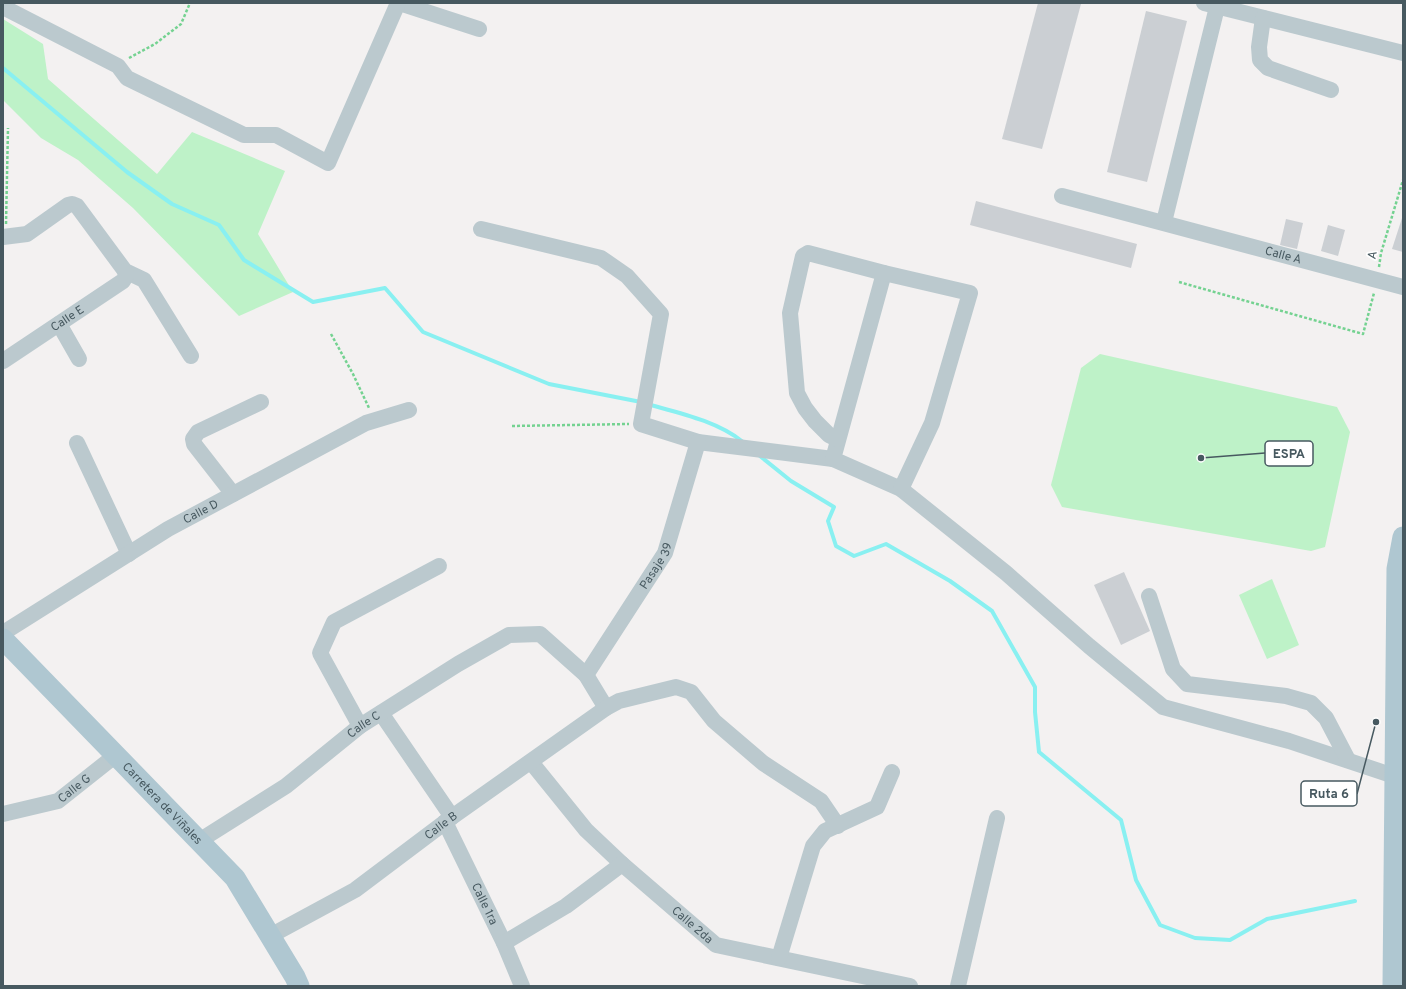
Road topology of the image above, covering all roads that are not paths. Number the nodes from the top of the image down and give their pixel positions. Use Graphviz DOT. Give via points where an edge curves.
graph roads {
  1 [pos="399,3"];
  2 [pos="1213,4"];
  3 [pos="3,7"];
  4 [pos="1263,18"];
  5 [pos="479,29"];
  6 [pos="1403,53"];
  7 [pos="1331,90"];
  8 [pos="1062,196"];
  9 [pos="1164,222"];
  10 [pos="482,229"];
  11 [pos="4,237"];
  12 [pos="125,271"];
  13 [pos="884,273"];
  14 [pos="1403,287"];
  15 [pos="59,324"];
  16 [pos="192,356"];
  17 [pos="79,359"];
  18 [pos="3,361"];
  19 [pos="261,402"];
  20 [pos="409,410"];
  21 [pos="837,439"];
  22 [pos="698,442"];
  23 [pos="77,443"];
  24 [pos="833,459"];
  25 [pos="901,490"];
  26 [pos="233,494"];
  27 [pos="1403,537"];
  28 [pos="129,554"];
  29 [pos="439,566"];
  30 [pos="1400,569"];
  31 [pos="1149,596"];
  32 [pos="3,633"];
  33 [pos="3,639"];
  34 [pos="586,676"];
  35 [pos="606,708"];
  36 [pos="380,713"];
  37 [pos="360,726"];
  38 [pos="116,755"];
  39 [pos="1348,760"];
  40 [pos="531,762"];
  41 [pos="892,772"];
  42 [pos="1394,776"];
  43 [pos="3,814"];
  44 [pos="997,818"];
  45 [pos="449,820"];
  46 [pos="838,826"];
  47 [pos="199,841"];
  48 [pos="1398,848"];
  49 [pos="622,864"];
  50 [pos="270,936"];
  51 [pos="504,943"];
  52 [pos="779,958"];
  53 [pos="299,986"];
  54 [pos="522,986"];
  55 [pos="910,986"];
  56 [pos="958,986"];
  57 [pos="1393,986"];
  1 -- 3 [label="street" via="328,163 276,135 244,135 127,78 118,66"];
  1 -- 5 [label="street"];
  2 -- 4 [label="street"];
  2 -- 9 [label="street"];
  4 -- 6 [label="street"];
  4 -- 7 [label="street" via="1258,47 1260,60 1268,68"];
  8 -- 9 [label="street, Calle A"];
  9 -- 14 [label="street, Calle A"];
  10 -- 22 [label="street" via="601,258 627,276 661,314 641,424"];
  11 -- 12 [label="street" via="27,234 72,204 77,206"];
  12 -- 15 [label="street, Calle E" via="123,281"];
  12 -- 16 [label="street" via="144,280"];
  13 -- 21 [label="street"];
  13 -- 21 [label="street" via="808,253 803,256 790,313 797,392 804,408 815,422"];
  13 -- 25 [label="street" via="970,293 932,424"];
  15 -- 17 [label="street"];
  15 -- 18 [label="street, Calle E"];
  19 -- 26 [label="street" via="198,432 193,439 194,444"];
  20 -- 26 [label="street, Calle D" via="374,421"];
  21 -- 24 [label="street"];
  22 -- 24 [label="street"];
  22 -- 34 [label="street, Pasaje 39" via="664,553"];
  23 -- 28 [label="street"];
  24 -- 25 [label="street"];
  25 -- 39 [label="street" via="1006,573 1163,707 1289,741"];
  26 -- 28 [label="street, Calle D" via="168,529"];
  27 -- 30 [label="main road"];
  28 -- 32 [label="street, Calle D"];
  29 -- 37 [label="street" via="334,622 320,653"];
  30 -- 42 [label="main road"];
  31 -- 39 [label="street" via="1173,669 1187,684 1286,696 1311,703 1326,718"];
  33 -- 38 [label="main road, Carretera de Viñales"];
  34 -- 35 [label="street"];
  34 -- 36 [label="street, Calle C" via="540,634 509,635"];
  35 -- 40 [label="street, Calle B"];
  35 -- 46 [label="street, Calle B" via="619,702 676,687 692,692 714,721 763,763 821,801"];
  36 -- 37 [label="street, Calle C"];
  36 -- 45 [label="street, Calle 1ra"];
  37 -- 47 [label="street, Calle C" via="286,786"];
  38 -- 43 [label="street, Calle G" via="58,801"];
  38 -- 47 [label="main road, Carretera de Viñales"];
  39 -- 42 [label="street"];
  40 -- 45 [label="street, Calle B"];
  40 -- 49 [label="street, Calle 2da" via="586,830"];
  41 -- 46 [label="street" via="877,807"];
  42 -- 48 [label="main road"];
  44 -- 56 [label="street"];
  45 -- 50 [label="street, Calle B" via="355,890"];
  45 -- 51 [label="street, Calle 1ra"];
  46 -- 52 [label="street" via="825,832 813,846"];
  47 -- 50 [label="main road, Carretera de Viñales" via="235,878"];
  48 -- 57 [label="main road"];
  49 -- 51 [label="street" via="566,906"];
  49 -- 52 [label="street, Calle 2da" via="716,945"];
  50 -- 53 [label="main road, Carretera de Viñales"];
  51 -- 54 [label="street, Calle 1ra"];
  52 -- 55 [label="street, Calle 2da"];
}
